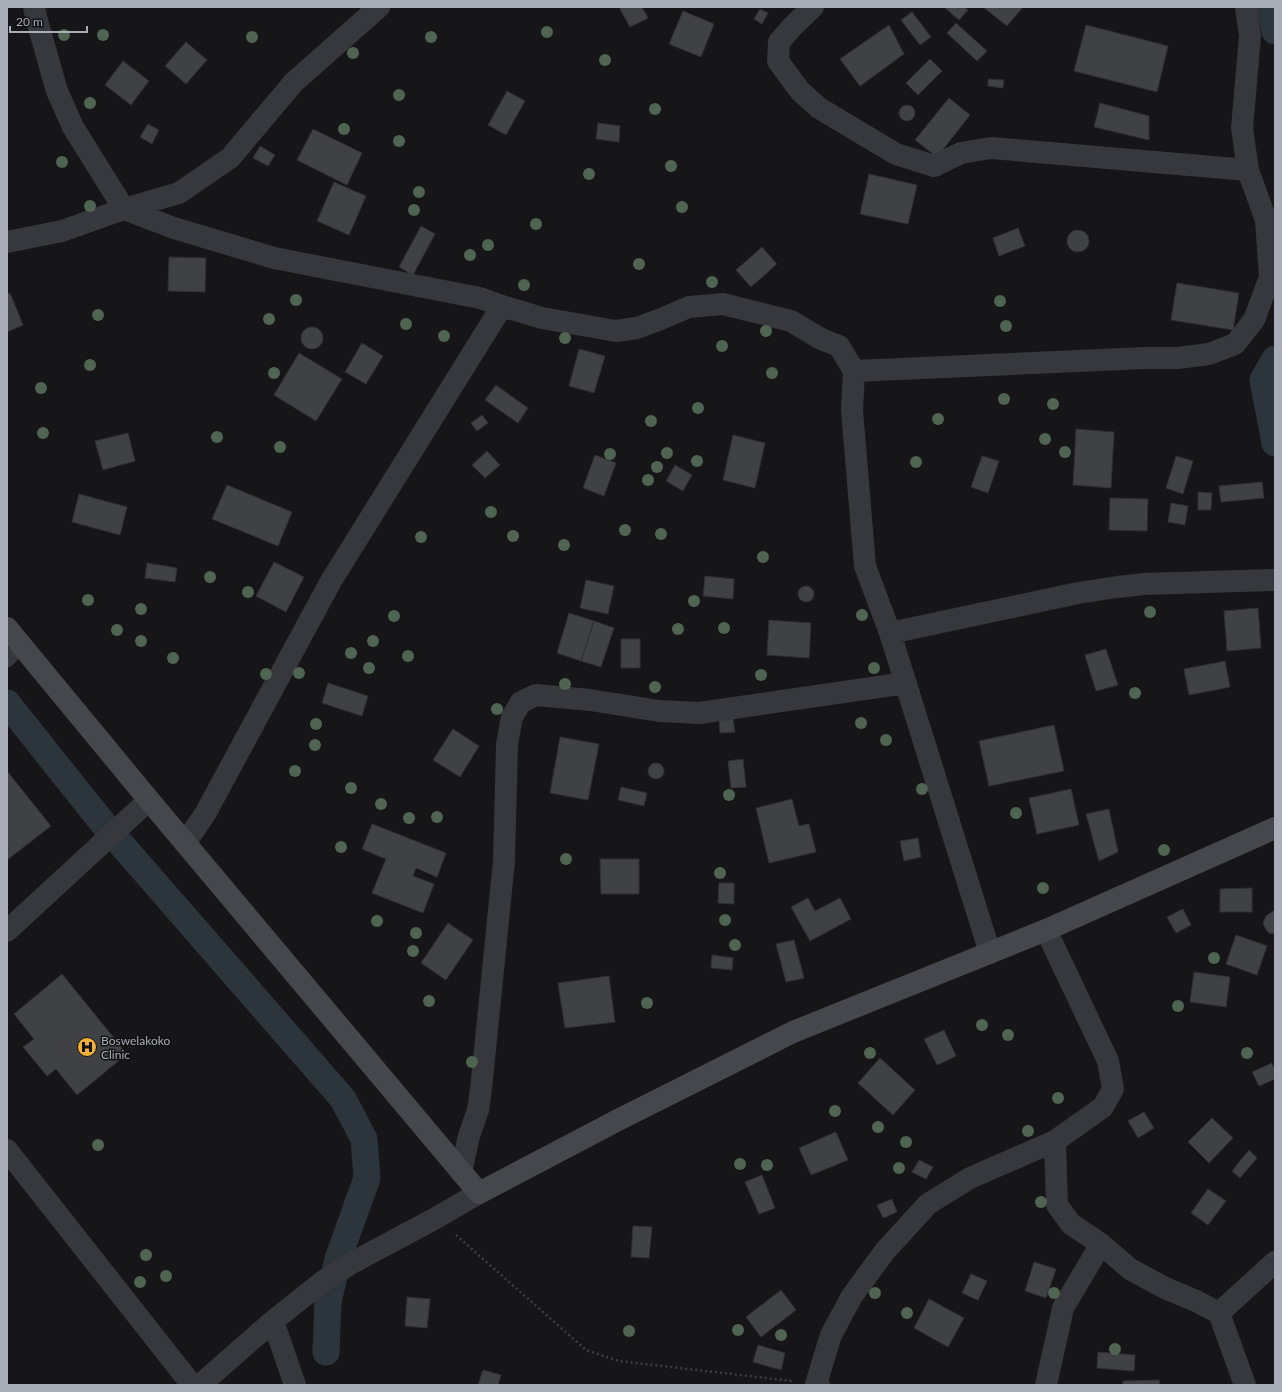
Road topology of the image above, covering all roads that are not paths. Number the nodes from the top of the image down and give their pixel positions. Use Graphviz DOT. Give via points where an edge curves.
graph roads {
  1 [pos="34,7"];
  2 [pos="379,7"];
  3 [pos="813,7"];
  4 [pos="1246,7"];
  5 [pos="1248,170"];
  6 [pos="124,209"];
  7 [pos="7,242"];
  8 [pos="502,306"];
  9 [pos="854,371"];
  10 [pos="1275,580"];
  11 [pos="7,628"];
  12 [pos="890,633"];
  13 [pos="14,653"];
  14 [pos="906,683"];
  15 [pos="149,800"];
  16 [pos="1275,828"];
  17 [pos="185,843"];
  18 [pos="1046,930"];
  19 [pos="7,931"];
  20 [pos="990,953"];
  21 [pos="1055,1141"];
  22 [pos="7,1150"];
  23 [pos="461,1172"];
  24 [pos="479,1193"];
  25 [pos="1100,1244"];
  26 [pos="1275,1262"];
  27 [pos="1219,1313"];
  28 [pos="273,1321"];
  29 [pos="192,1385"];
  30 [pos="200,1385"];
  31 [pos="295,1385"];
  32 [pos="818,1385"];
  33 [pos="1046,1385"];
  34 [pos="1245,1385"];
  1 -- 6 [label="street" via="57,90 73,127"];
  2 -- 6 [label="street" via="294,82 230,158 179,193"];
  3 -- 5 [label="street" via="779,42 778,61 800,91 819,108 896,154 934,166 961,153 991,148"];
  4 -- 5 [label="street" via="1250,36 1242,128"];
  5 -- 9 [label="street" via="1266,220 1270,277 1254,320 1235,344 1209,354 1178,358"];
  6 -- 7 [label="street" via="62,231"];
  6 -- 8 [label="street" via="174,228 274,258 480,298"];
  8 -- 9 [label="street" via="542,318 616,331 637,328 689,306 723,304 791,321 821,339 839,346"];
  8 -- 17 [label="street" via="331,581 205,814"];
  9 -- 12 [label="street" via="852,410 865,566"];
  10 -- 12 [label="street" via="1117,587"];
  11 -- 13 [label="street"];
  12 -- 14 [label="street"];
  13 -- 15 [label="street"];
  14 -- 20 [label="street"];
  14 -- 23 [label="street" via="699,713 659,711 590,700 536,695 521,702 512,717 506,744 504,861 481,1089 478,1110"];
  15 -- 17 [label="street"];
  15 -- 19 [label="street"];
  16 -- 18 [label="street"];
  17 -- 23 [label="street"];
  18 -- 20 [label="street"];
  18 -- 21 [label="street" via="1108,1061 1113,1089 1103,1107"];
  20 -- 24 [label="street" via="793,1032"];
  21 -- 25 [label="street" via="1057,1205 1071,1224"];
  21 -- 32 [label="street" via="970,1178 928,1204 885,1251 852,1296 830,1335"];
  22 -- 29 [label="street"];
  23 -- 24 [label="street"];
  24 -- 28 [label="street" via="350,1264 322,1282"];
  25 -- 27 [label="street" via="1130,1269"];
  25 -- 33 [label="street" via="1063,1308"];
  26 -- 27 [label="street"];
  27 -- 34 [label="street"];
  28 -- 30 [label="street"];
  28 -- 31 [label="street"];
}
